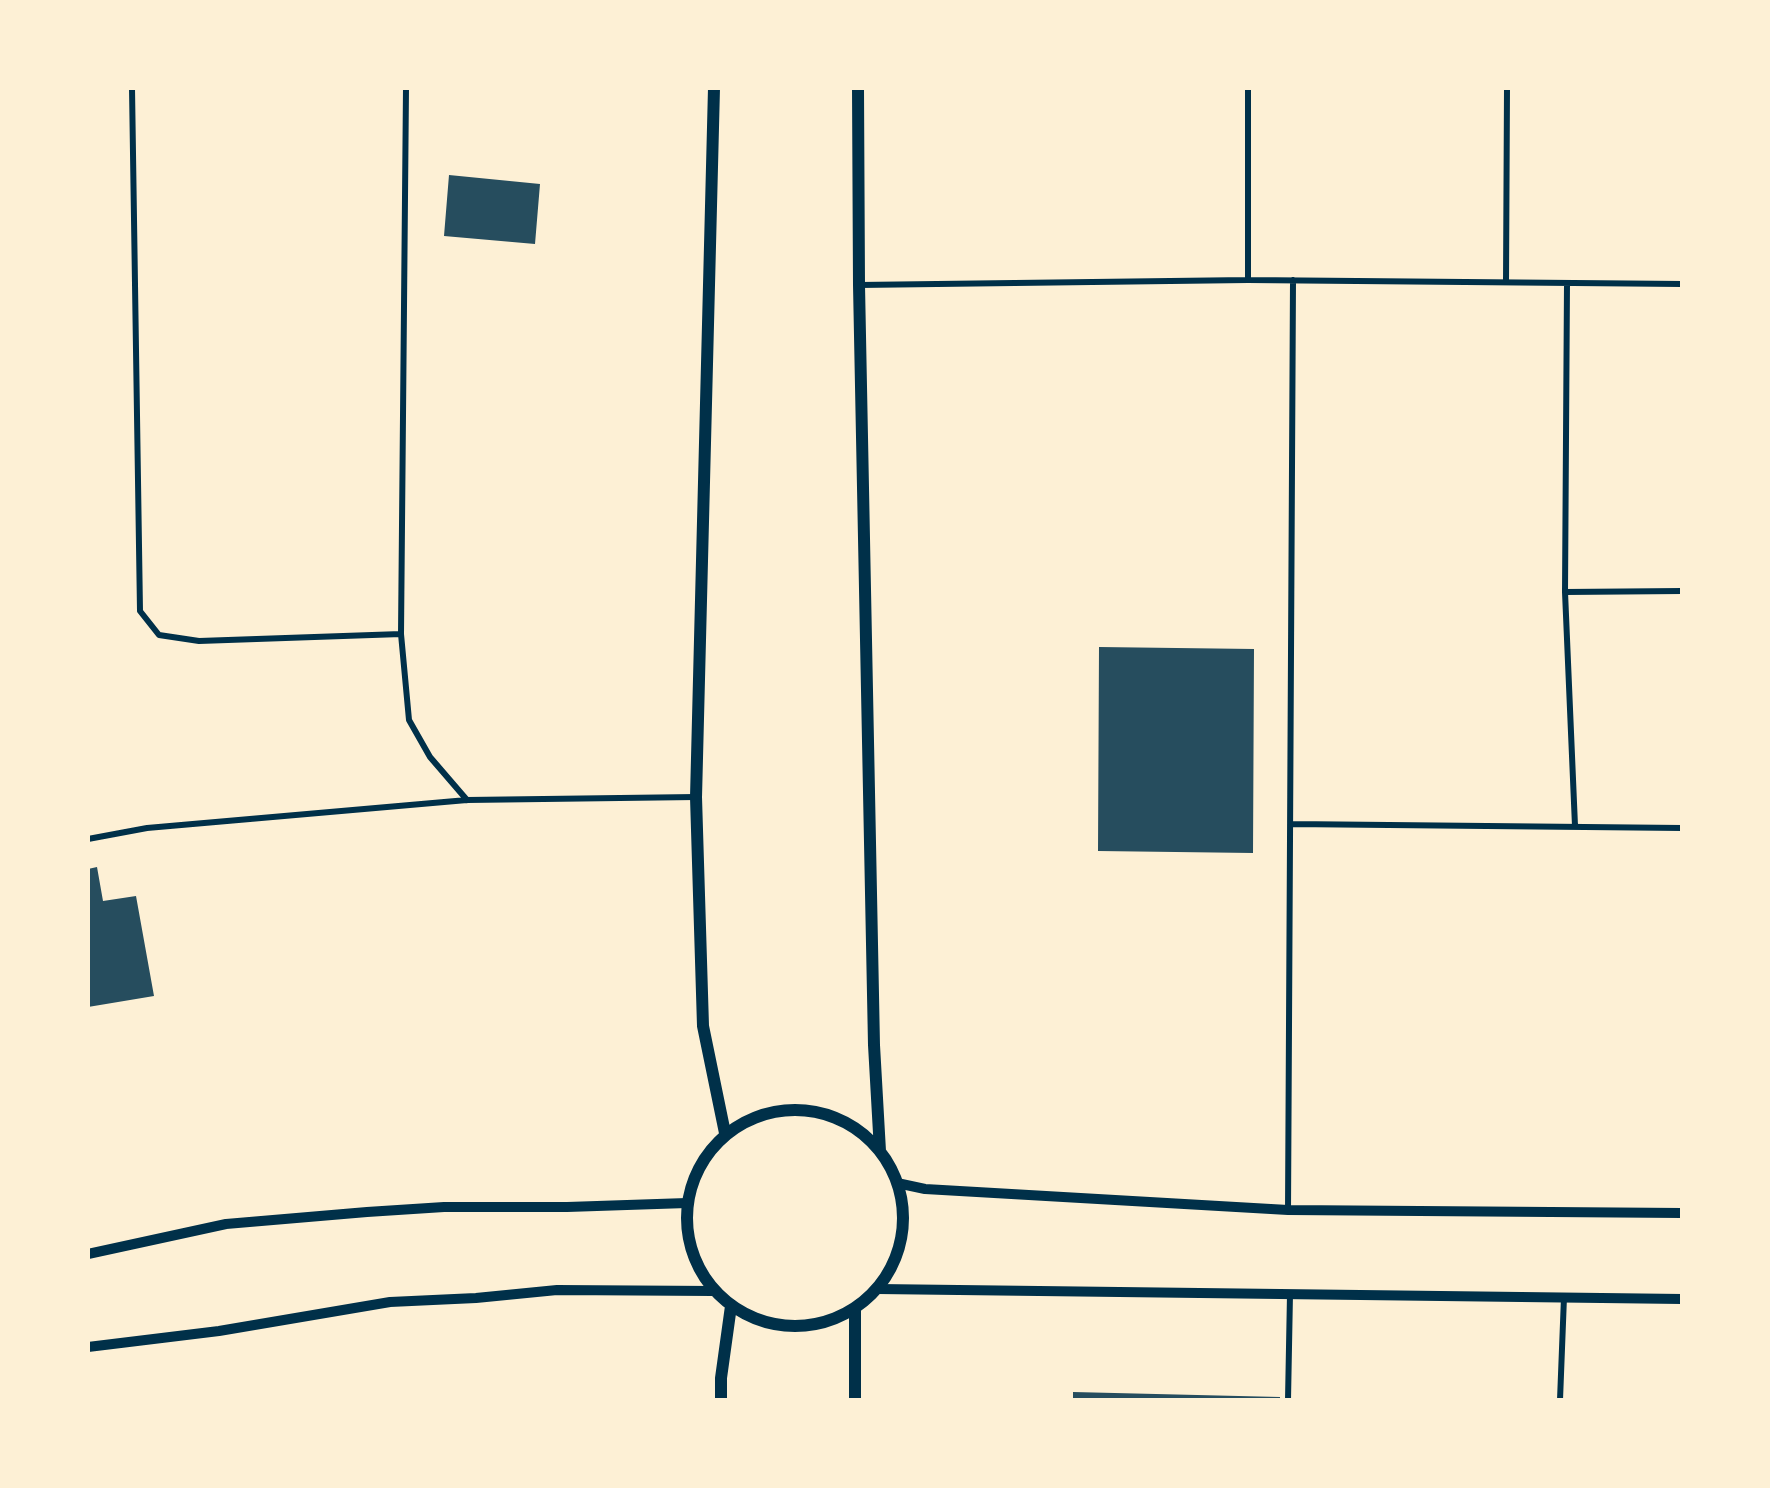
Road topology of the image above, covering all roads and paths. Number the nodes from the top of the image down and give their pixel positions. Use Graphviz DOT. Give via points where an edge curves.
graph roads {
  1 [pos="132,88"];
  2 [pos="406,88"];
  3 [pos="714,88"];
  4 [pos="858,88"];
  5 [pos="1248,88"];
  6 [pos="1507,88"];
  7 [pos="1248,280"];
  8 [pos="1293,280"];
  9 [pos="1506,282"];
  10 [pos="1567,283"];
  11 [pos="1682,284"];
  12 [pos="859,285"];
  13 [pos="1682,591"];
  14 [pos="1565,592"];
  15 [pos="401,634"];
  16 [pos="696,797"];
  17 [pos="467,800"];
  18 [pos="1291,824"];
  19 [pos="1575,826"];
  20 [pos="1682,828"];
  21 [pos="88,839"];
  22 [pos="726,1133"];
  23 [pos="880,1151"];
  24 [pos="897,1183"];
  25 [pos="687,1203"];
  26 [pos="1288,1210"];
  27 [pos="1682,1213"];
  28 [pos="88,1254"];
  29 [pos="878,1289"];
  30 [pos="713,1291"];
  31 [pos="1290,1294"];
  32 [pos="1564,1297"];
  33 [pos="1682,1299"];
  34 [pos="731,1306"];
  35 [pos="855,1309"];
  36 [pos="88,1347"];
  37 [pos="720,1400"];
  38 [pos="855,1400"];
  39 [pos="1288,1400"];
  40 [pos="1560,1400"];
  1 -- 15 [label="street" via="140,610 159,635 199,641"];
  2 -- 15 [label="street"];
  3 -- 16 [label="main road"];
  4 -- 12 [label="main road"];
  5 -- 7 [label="street"];
  6 -- 9 [label="street"];
  7 -- 8 [label="street"];
  7 -- 12 [label="street"];
  8 -- 9 [label="street"];
  8 -- 18 [label="street"];
  9 -- 10 [label="street"];
  10 -- 11 [label="street"];
  10 -- 14 [label="street"];
  12 -- 23 [label="main road" via="874,1033"];
  13 -- 14 [label="street"];
  14 -- 19 [label="street"];
  15 -- 17 [label="street" via="408,720 430,757"];
  16 -- 17 [label="street"];
  16 -- 22 [label="main road" via="703,1026"];
  17 -- 21 [label="street" via="147,828"];
  18 -- 19 [label="street"];
  18 -- 26 [label="street"];
  19 -- 20 [label="street"];
  22 -- 23 [label="main road" via="764,1113 806,1110 847,1123"];
  22 -- 25 [label="main road" via="699,1165"];
  23 -- 24 [label="main road"];
  24 -- 26 [label="street" via="925,1189"];
  24 -- 29 [label="main road" via="903,1220 897,1256"];
  25 -- 28 [label="street" via="444,1207 226,1224"];
  25 -- 30 [label="main road" via="691,1250"];
  26 -- 27 [label="street"];
  29 -- 31 [label="street"];
  29 -- 35 [label="main road"];
  30 -- 34 [label="main road"];
  30 -- 36 [label="street" via="557,1290 390,1302 219,1331"];
  31 -- 32 [label="street"];
  31 -- 39 [label="street"];
  32 -- 33 [label="street"];
  32 -- 40 [label="street"];
  34 -- 35 [label="main road" via="770,1324 814,1326"];
  34 -- 37 [label="main road"];
  35 -- 38 [label="main road"];
}
